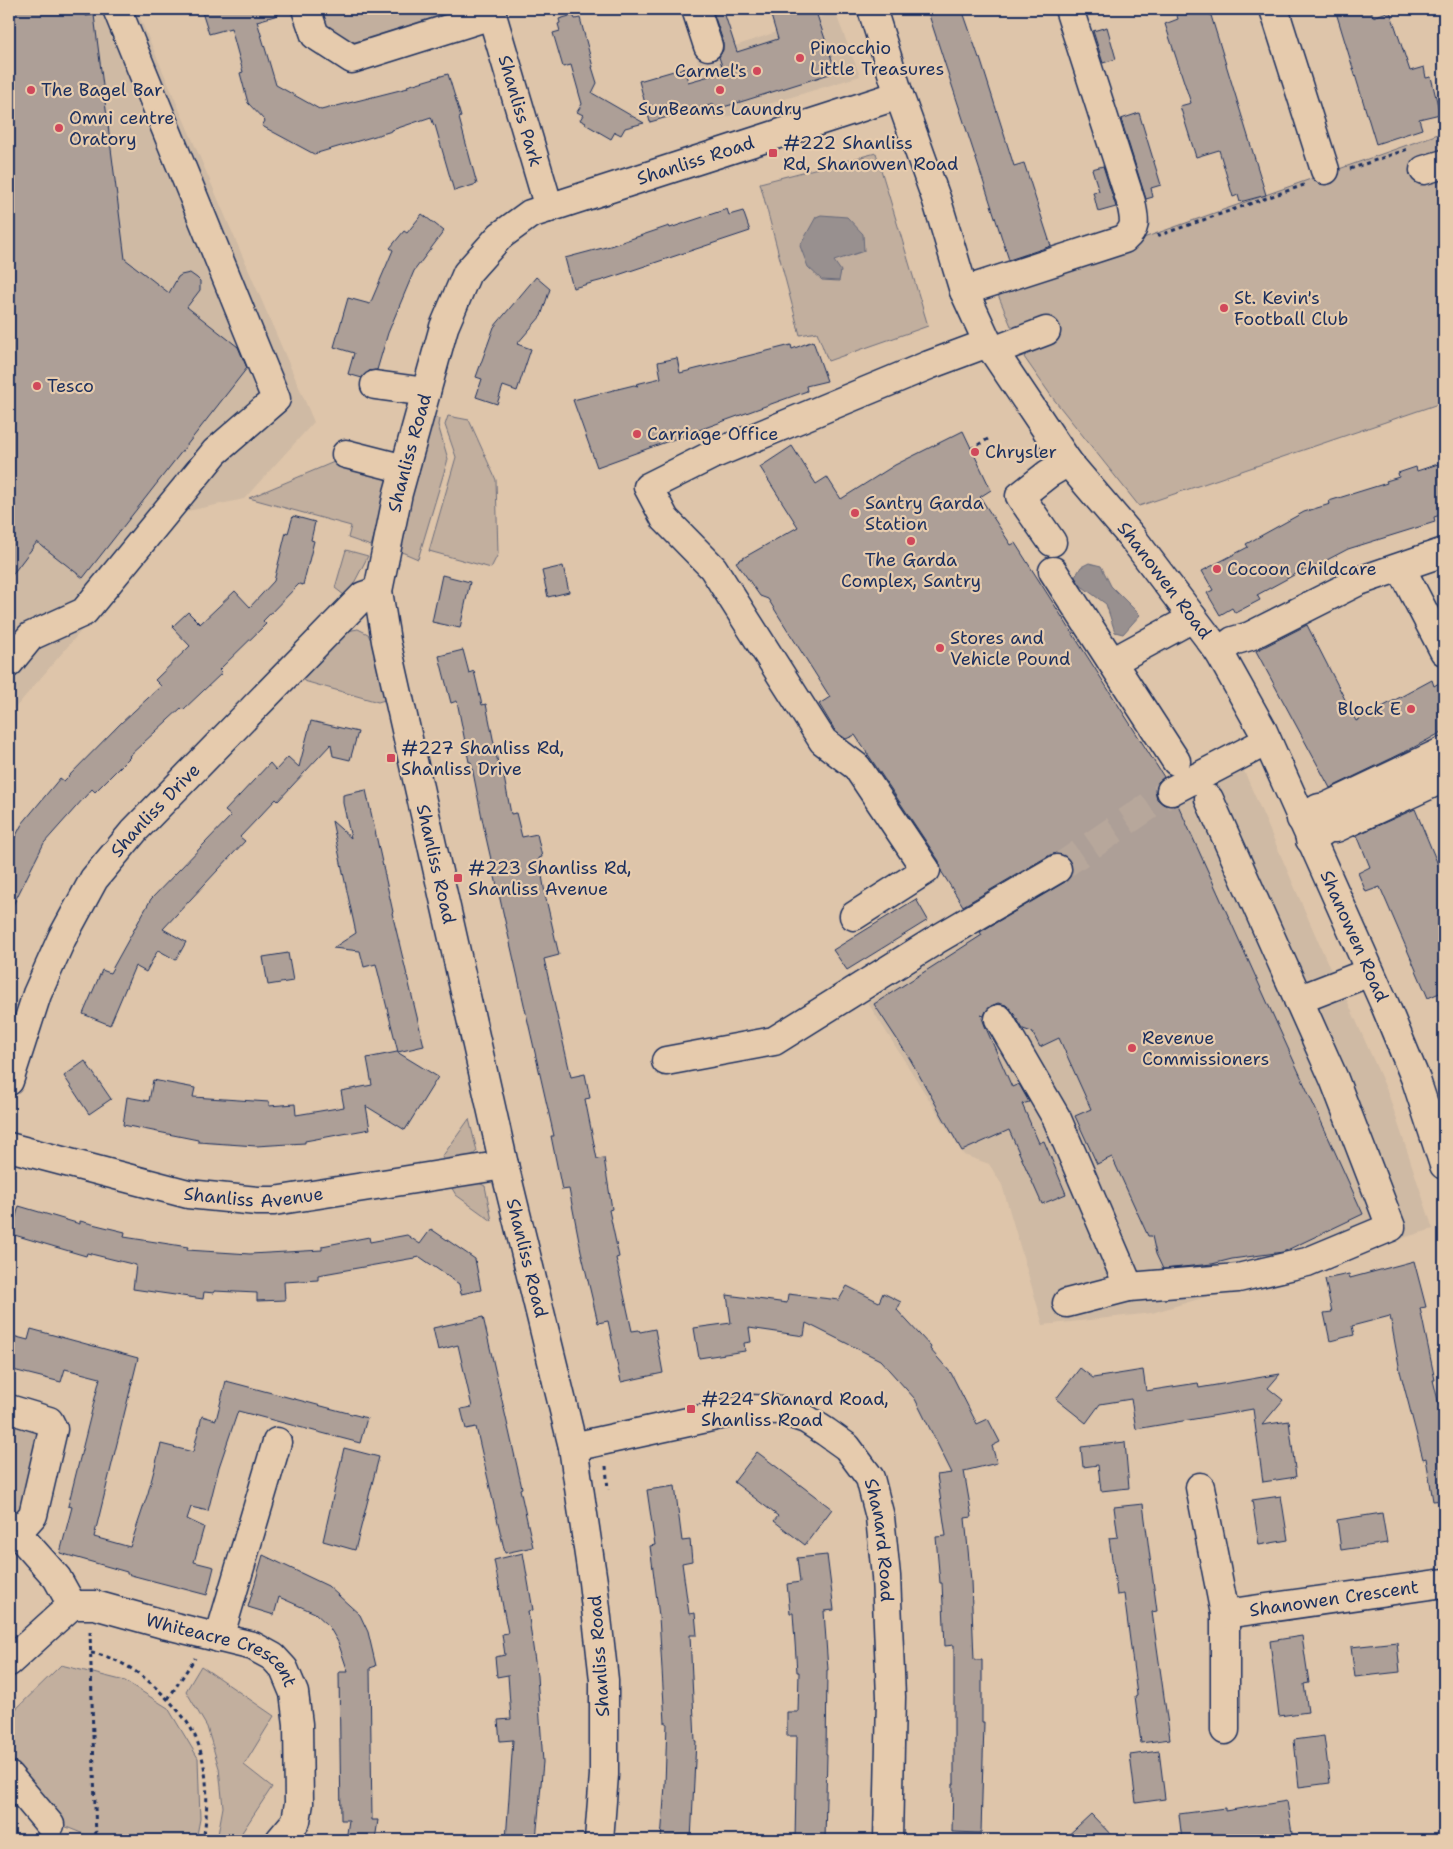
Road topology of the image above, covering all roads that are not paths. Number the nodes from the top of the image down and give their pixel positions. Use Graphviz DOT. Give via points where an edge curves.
graph roads {
  1 [pos="117,9"];
  2 [pos="306,9"];
  3 [pos="696,9"];
  4 [pos="872,9"];
  5 [pos="1069,9"];
  6 [pos="1274,9"];
  7 [pos="492,12"];
  8 [pos="708,46"];
  9 [pos="900,95"];
  10 [pos="1329,174"];
  11 [pos="549,208"];
  12 [pos="964,291"];
  13 [pos="1046,331"];
  14 [pos="991,347"];
  15 [pos="375,385"];
  16 [pos="426,392"];
  17 [pos="346,454"];
  18 [pos="1068,462"];
  19 [pos="405,469"];
  20 [pos="1052,542"];
  21 [pos="1444,552"];
  22 [pos="1400,568"];
  23 [pos="1053,571"];
  24 [pos="378,592"];
  25 [pos="1193,618"];
  26 [pos="1444,651"];
  27 [pos="1219,652"];
  28 [pos="1112,662"];
  29 [pos="9,663"];
  30 [pos="1267,741"];
  31 [pos="1444,751"];
  32 [pos="1176,760"];
  33 [pos="1444,778"];
  34 [pos="1172,791"];
  35 [pos="1209,799"];
  36 [pos="1306,830"];
  37 [pos="1057,869"];
  38 [pos="854,916"];
  39 [pos="1370,972"];
  40 [pos="1298,1000"];
  41 [pos="1000,1019"];
  42 [pos="666,1061"];
  43 [pos="9,1081"];
  44 [pos="9,1146"];
  45 [pos="504,1165"];
  46 [pos="1444,1165"];
  47 [pos="1129,1287"];
  48 [pos="1067,1303"];
  49 [pos="9,1409"];
  50 [pos="277,1442"];
  51 [pos="573,1447"];
  52 [pos="1200,1487"];
  53 [pos="13,1529"];
  54 [pos="1444,1583"];
  55 [pos="1224,1614"];
  56 [pos="81,1615"];
  57 [pos="208,1644"];
  58 [pos="10,1659"];
  59 [pos="1225,1730"];
  60 [pos="9,1776"];
  61 [pos="50,1825"];
  62 [pos="280,1840"];
  63 [pos="599,1840"];
  64 [pos="888,1840"];
  1 -- 29 [label="street" via="276,399 215,452 84,612 31,636"];
  2 -- 7 [label="street, Shanliss Park" via="315,35 352,59"];
  3 -- 8 [label="street"];
  4 -- 9 [label="street, Shanowen Road"];
  5 -- 12 [label="street" via="1131,202 1132,232 1124,239"];
  6 -- 10 [label="street"];
  7 -- 11 [label="street, Shanliss Park"];
  9 -- 11 [label="street, Shanliss Road"];
  9 -- 12 [label="street, Shanowen Road" via="937,200"];
  11 -- 16 [label="street, Shanliss Road" via="530,214 500,236 467,273 444,327"];
  12 -- 14 [label="street, Shanowen Road"];
  13 -- 14 [label="street"];
  14 -- 18 [label="street, Shanowen Road"];
  14 -- 38 [label="street" via="929,365 712,455 648,486 665,519 713,568 824,741 857,766 926,870"];
  15 -- 16 [label="street"];
  16 -- 19 [label="street, Shanliss Road"];
  17 -- 19 [label="street"];
  18 -- 20 [label="street" via="1020,496"];
  18 -- 25 [label="street, Shanowen Road" via="1131,536"];
  19 -- 24 [label="street, Shanliss Road"];
  21 -- 22 [label="street"];
  22 -- 26 [label="street"];
  22 -- 27 [label="street" via="1359,581 1250,636 1233,640"];
  23 -- 28 [label="street"];
  24 -- 43 [label="street, Shanliss Drive" via="363,596 134,831 94,879 37,994"];
  24 -- 45 [label="street, Shanliss Road" via="386,641"];
  25 -- 27 [label="street, Shanowen Road"];
  25 -- 28 [label="street"];
  27 -- 30 [label="street, Shanowen Road"];
  28 -- 32 [label="street"];
  30 -- 34 [label="street"];
  30 -- 36 [label="street, Shanowen Road"];
  31 -- 36 [label="street" via="1326,808 1318,808"];
  33 -- 36 [label="street" via="1336,828"];
  35 -- 40 [label="street"];
  36 -- 39 [label="street, Shanowen Road"];
  37 -- 42 [label="street" via="774,1041"];
  39 -- 40 [label="street"];
  39 -- 46 [label="street, Shanowen Road" via="1416,1080"];
  40 -- 47 [label="street" via="1334,1079 1391,1227 1307,1262 1238,1278"];
  41 -- 47 [label="street" via="1057,1119"];
  44 -- 45 [label="street, Shanliss Avenue" via="188,1194 258,1201"];
  45 -- 51 [label="street, Shanliss Road"];
  47 -- 48 [label="street"];
  49 -- 53 [label="street" via="49,1422 53,1429 33,1515"];
  50 -- 57 [label="street"];
  51 -- 63 [label="street, Shanliss Road" via="604,1680 604,1775"];
  51 -- 64 [label="street, Shanard Road" via="748,1409 780,1410 806,1419 847,1447 870,1478 880,1517 891,1697"];
  52 -- 55 [label="street, Shanowen Crescent"];
  53 -- 56 [label="street" via="56,1578"];
  54 -- 55 [label="street, Shanowen Crescent"];
  55 -- 59 [label="street, Shanowen Crescent"];
  56 -- 57 [label="street, Whiteacre Crescent" via="95,1605"];
  56 -- 58 [label="street"];
  57 -- 62 [label="street, Whiteacre Crescent" via="254,1646 274,1657 284,1669 294,1693 298,1724 299,1803 296,1820"];
  60 -- 61 [label="street"];
}
